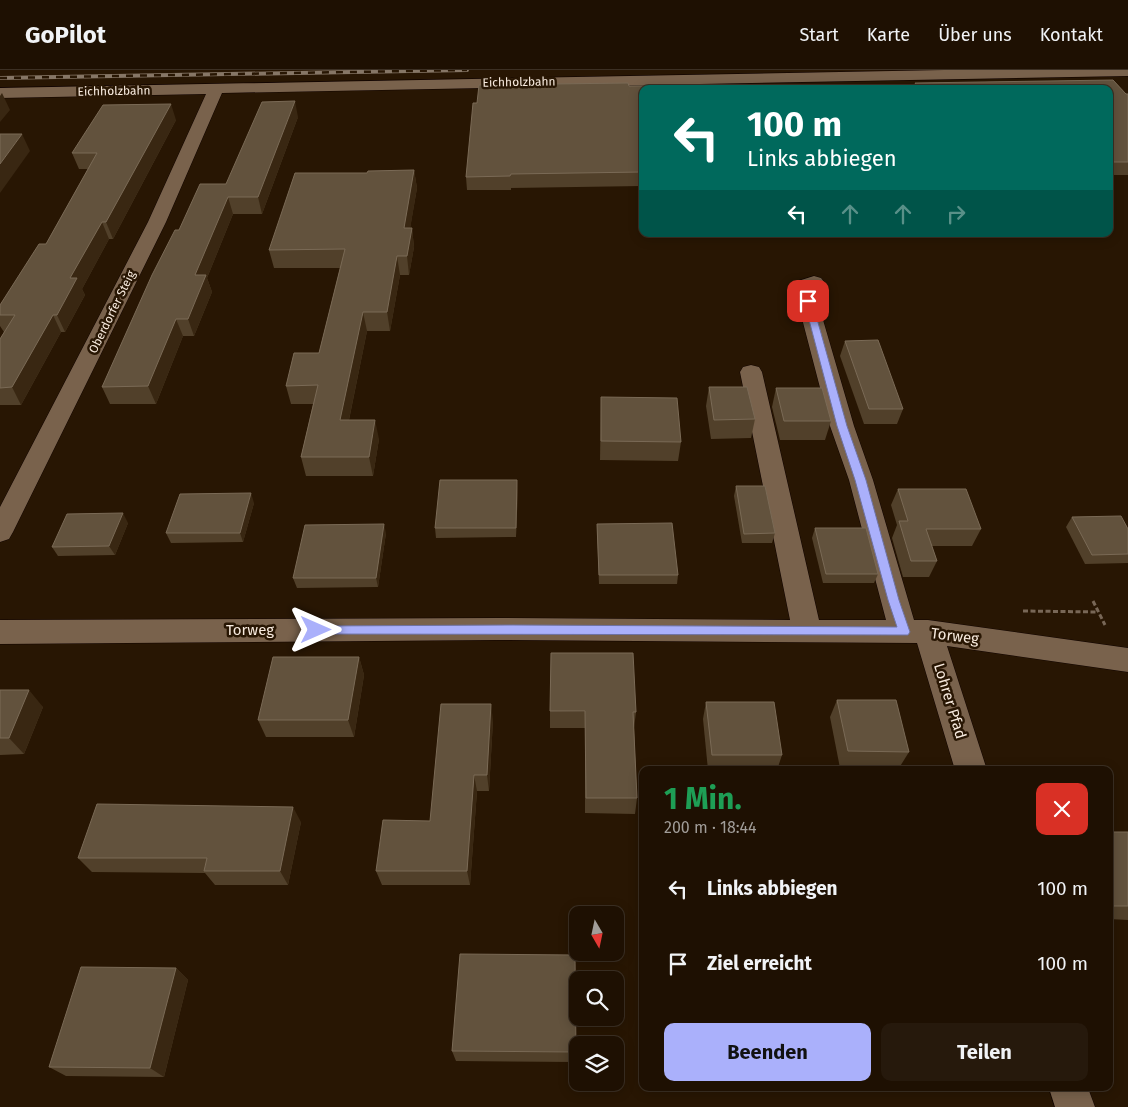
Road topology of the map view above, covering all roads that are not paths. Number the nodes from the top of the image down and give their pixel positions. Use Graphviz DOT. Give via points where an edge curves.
graph roads {
  1 [pos="1100,71"];
  2 [pos="1128,71"];
  3 [pos="1022,73"];
  4 [pos="1032,85"];
  5 [pos="1112,85"];
  6 [pos="1113,86"];
  7 [pos="1115,88"];
  8 [pos="216,89"];
  9 [pos="0,93"];
  10 [pos="814,282"];
  11 [pos="751,372"];
  12 [pos="0,532"];
  13 [pos="807,631"];
  14 [pos="0,632"];
  15 [pos="916,632"];
  16 [pos="1128,660"];
  17 [pos="969,766"];
  18 [pos="1070,1091"];
  19 [pos="1075,1107"];
  1 -- 2 [label="street, Eichholzbahn"];
  1 -- 3 [label="street, Eichholzbahn"];
  1 -- 5 [label="street"];
  3 -- 4 [label="street"];
  3 -- 8 [label="street, Eichholzbahn"];
  6 -- 7 [label="street"];
  8 -- 9 [label="street, Eichholzbahn"];
  8 -- 12 [label="street, Oberdorfer Steig" via="156,222"];
  10 -- 15 [label="street, Lohrer Pfad" via="804,288 842,426 861,480 893,600"];
  11 -- 13 [label="street"];
  13 -- 14 [label="street, Torweg"];
  13 -- 15 [label="street, Torweg"];
  15 -- 16 [label="street, Torweg"];
  15 -- 17 [label="street, Lohrer Pfad"];
  18 -- 19 [label="street"];
}
